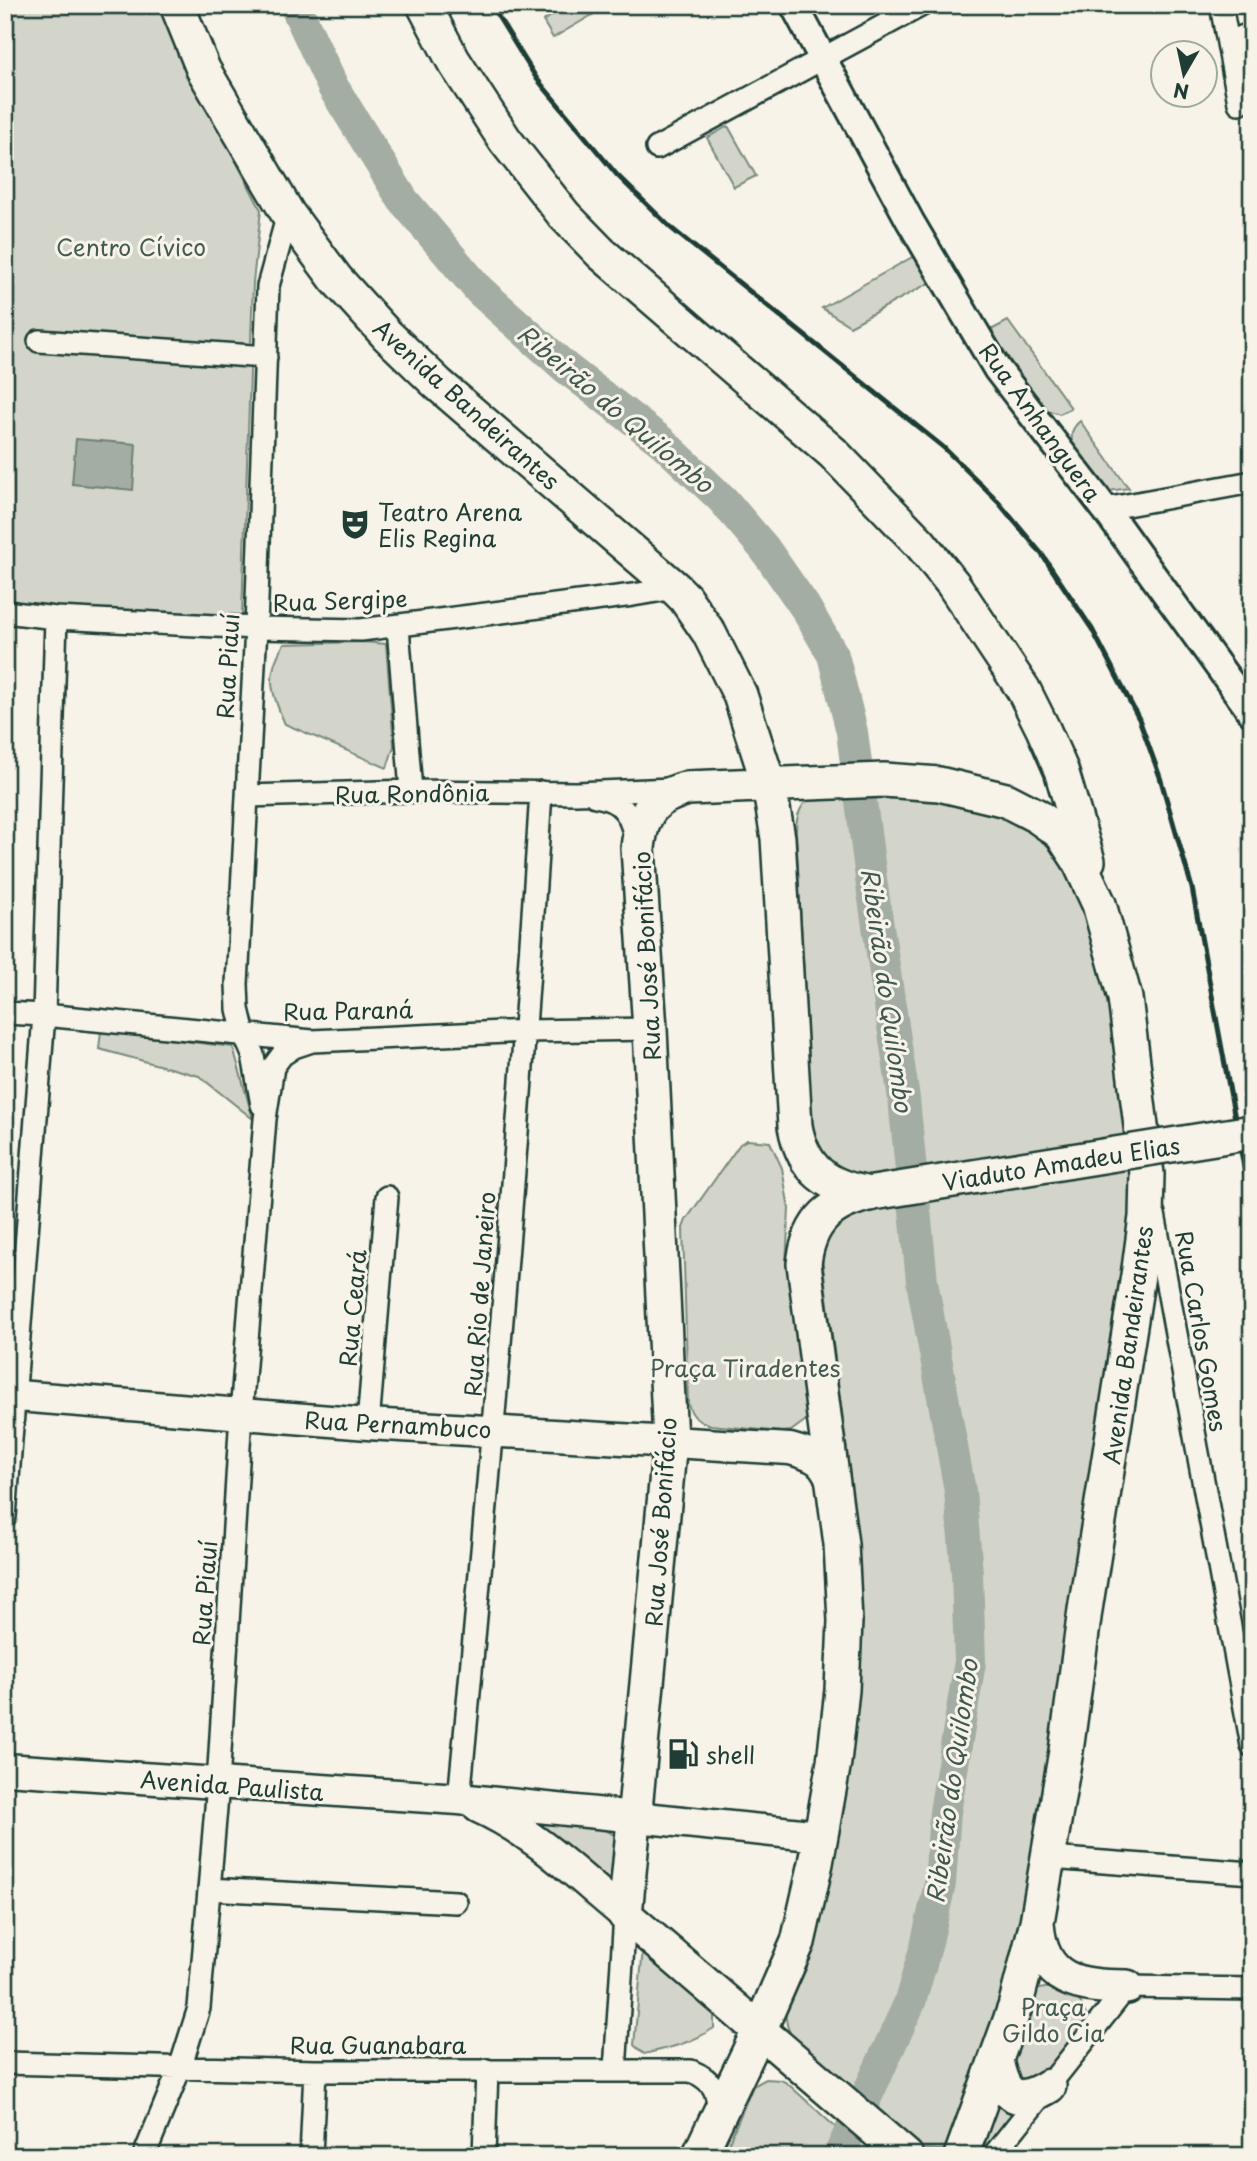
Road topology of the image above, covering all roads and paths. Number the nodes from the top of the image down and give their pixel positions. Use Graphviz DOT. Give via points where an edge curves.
graph roads {
  1 [pos="177,5"];
  2 [pos="424,5"];
  3 [pos="794,5"];
  4 [pos="922,5"];
  5 [pos="1221,5"];
  6 [pos="1252,33"];
  7 [pos="1229,42"];
  8 [pos="822,59"];
  9 [pos="1239,103"];
  10 [pos="657,148"];
  11 [pos="288,214"];
  12 [pos="39,341"];
  13 [pos="266,357"];
  14 [pos="1252,482"];
  15 [pos="1105,509"];
  16 [pos="675,588"];
  17 [pos="5,612"];
  18 [pos="56,618"];
  19 [pos="398,627"];
  20 [pos="256,628"];
  21 [pos="1252,713"];
  22 [pos="754,732"];
  23 [pos="769,785"];
  24 [pos="710,787"];
  25 [pos="411,791"];
  26 [pos="541,792"];
  27 [pos="576,793"];
  28 [pos="248,796"];
  29 [pos="778,838"];
  30 [pos="638,848"];
  31 [pos="1099,904"];
  32 [pos="5,1013"];
  33 [pos="44,1015"];
  34 [pos="650,1029"];
  35 [pos="526,1031"];
  36 [pos="244,1034"];
  37 [pos="312,1041"];
  38 [pos="265,1119"];
  39 [pos="1252,1132"];
  40 [pos="1147,1174"];
  41 [pos="872,1194"];
  42 [pos="387,1197"];
  43 [pos="9,1395"];
  44 [pos="823,1410"];
  45 [pos="241,1414"];
  46 [pos="368,1424"];
  47 [pos="494,1430"];
  48 [pos="670,1441"];
  49 [pos="790,1450"];
  50 [pos="835,1491"];
  51 [pos="5,1517"];
  52 [pos="1252,1746"];
  53 [pos="5,1769"];
  54 [pos="219,1784"];
  55 [pos="459,1799"];
  56 [pos="635,1816"];
  57 [pos="821,1836"];
  58 [pos="1049,1858"];
  59 [pos="1252,1873"];
  60 [pos="209,1889"];
  61 [pos="456,1902"];
  62 [pos="625,1915"];
  63 [pos="1037,1922"];
  64 [pos="1127,1987"];
  65 [pos="1252,1989"];
  66 [pos="777,1992"];
  67 [pos="723,2000"];
  68 [pos="759,2031"];
  69 [pos="996,2060"];
  70 [pos="5,2063"];
  71 [pos="180,2068"];
  72 [pos="487,2070"];
  73 [pos="315,2071"];
  74 [pos="615,2071"];
  75 [pos="1049,2086"];
  76 [pos="718,2116"];
  77 [pos="895,2147"];
  78 [pos="144,2156"];
  79 [pos="311,2156"];
  80 [pos="484,2156"];
  81 [pos="699,2156"];
  82 [pos="961,2156"];
  83 [pos="993,2156"];
  1 -- 11 [label="main road, Avenida Bandeirantes" via="203,69"];
  2 -- 31 [label="main road" via="505,140 564,215 610,261 833,453 953,584 1044,729 1077,817"];
  3 -- 8 [label="street, Rua Anhanguera"];
  4 -- 8 [label="street"];
  5 -- 7 [label="street"];
  6 -- 7 [label="street"];
  7 -- 9 [label="street"];
  8 -- 10 [label="street"];
  8 -- 15 [label="street, Rua Anhanguera" via="997,369"];
  11 -- 13 [label="street, Rua Piauí" via="268,286"];
  11 -- 16 [label="main road, Avenida Bandeirantes" via="336,279 438,384"];
  12 -- 13 [label="street"];
  13 -- 20 [label="street, Rua Piauí"];
  14 -- 15 [label="street"];
  15 -- 21 [label="street, Rua Anhanguera"];
  16 -- 19 [label="street, Rua Sergipe"];
  16 -- 22 [label="main road, Avenida Bandeirantes" via="709,633"];
  17 -- 18 [label="street, Rua Sergipe"];
  18 -- 20 [label="street, Rua Sergipe"];
  18 -- 33 [label="street"];
  19 -- 20 [label="street, Rua Sergipe"];
  19 -- 25 [label="street"];
  20 -- 28 [label="street, Rua Piauí"];
  22 -- 23 [label="main road, Avenida Bandeirantes"];
  22 -- 24 [label="main road" via="750,767 737,781"];
  23 -- 24 [label="main road, Rua Rondônia"];
  23 -- 29 [label="main road, Avenida Bandeirantes"];
  23 -- 31 [label="main road, Avenida Bandeirantes" via="884,780 939,784 1006,800 1060,833"];
  24 -- 27 [label="street, Rua Rondônia"];
  24 -- 29 [label="main road" via="740,791 757,801"];
  24 -- 30 [label="main road, Rua José Bonifácio" via="668,794 655,803 641,826"];
  25 -- 26 [label="street, Rua Rondônia"];
  25 -- 28 [label="street, Rua Rondônia"];
  26 -- 27 [label="street, Rua Rondônia"];
  26 -- 35 [label="street, Rua Rio de Janeiro"];
  27 -- 30 [label="street, Rua Rondônia" via="618,803 628,813"];
  28 -- 36 [label="street, Rua Piauí" via="237,984"];
  29 -- 41 [label="main road, Avenida Bandeirantes" via="795,1126 801,1151 819,1175 849,1191"];
  30 -- 34 [label="main road, Rua José Bonifácio"];
  31 -- 40 [label="main road, Avenida Bandeirantes" via="1125,998"];
  32 -- 33 [label="street, Rua Paraná"];
  33 -- 36 [label="street, Rua Paraná"];
  33 -- 43 [label="street"];
  34 -- 35 [label="street, Rua Paraná"];
  34 -- 48 [label="main road, Rua José Bonifácio"];
  35 -- 37 [label="street, Rua Paraná"];
  35 -- 47 [label="street, Rua Rio de Janeiro"];
  36 -- 37 [label="street, Rua Paraná"];
  36 -- 38 [label="street, Rua Piauí" via="253,1055"];
  37 -- 38 [label="street, Rua Piauí" via="282,1055 273,1067"];
  38 -- 45 [label="street, Rua Piauí"];
  39 -- 41 [label="main road, Viaduto Amadeu Elias, bridge"];
  40 -- 52 [label="street, Rua Carlos Gomes"];
  40 -- 58 [label="main road, Avenida Bandeirantes" via="1139,1269"];
  41 -- 44 [label="main road" via="849,1199 826,1213 813,1230 806,1252"];
  42 -- 46 [label="street, Rua Ceará"];
  43 -- 45 [label="main road, Rua Pernambuco"];
  43 -- 51 [label="street"];
  44 -- 49 [label="main road" via="817,1436"];
  44 -- 50 [label="main road"];
  45 -- 46 [label="main road, Rua Pernambuco"];
  45 -- 54 [label="street, Rua Piauí"];
  46 -- 47 [label="main road, Rua Pernambuco"];
  47 -- 48 [label="main road, Rua Pernambuco"];
  47 -- 55 [label="street, Rua Rio de Janeiro"];
  48 -- 49 [label="main road, Rua Pernambuco"];
  48 -- 56 [label="main road, Rua José Bonifácio"];
  49 -- 50 [label="main road" via="820,1461"];
  50 -- 57 [label="main road" via="845,1621 834,1762"];
  53 -- 54 [label="main road, Avenida Paulista"];
  54 -- 55 [label="main road, Avenida Paulista"];
  54 -- 60 [label="street, Rua Piauí"];
  55 -- 56 [label="main road, Avenida Paulista"];
  55 -- 62 [label="main road, Avenida Paulista" via="512,1824"];
  56 -- 57 [label="main road, Avenida Paulista"];
  56 -- 62 [label="main road, Rua José Bonifácio"];
  57 -- 66 [label="main road" via="798,1942"];
  58 -- 59 [label="street"];
  58 -- 63 [label="main road, Avenida Bandeirantes"];
  60 -- 61 [label="street"];
  60 -- 71 [label="street, Rua Piauí" via="199,2008"];
  62 -- 67 [label="main road"];
  62 -- 74 [label="street, Rua José Bonifácio"];
  63 -- 64 [label="main road" via="1042,1952 1058,1973 1083,1985"];
  63 -- 69 [label="main road, Avenida Bandeirantes"];
  64 -- 65 [label="street"];
  64 -- 75 [label="street"];
  66 -- 67 [label="main road" via="750,2004"];
  66 -- 68 [label="main road"];
  67 -- 68 [label="main road"];
  68 -- 76 [label="main road"];
  68 -- 77 [label="main road"];
  69 -- 75 [label="main road" via="1003,2085 1013,2096 1028,2097"];
  69 -- 82 [label="main road, Avenida Bandeirantes"];
  70 -- 71 [label="street, Rua Guanabara"];
  71 -- 73 [label="street, Rua Guanabara"];
  71 -- 78 [label="street, Rua Piauí"];
  72 -- 73 [label="street, Rua Guanabara"];
  72 -- 74 [label="street, Rua Guanabara"];
  72 -- 80 [label="street"];
  73 -- 79 [label="street"];
  74 -- 76 [label="street, Rua Guanabara" via="691,2071 704,2076 717,2093"];
  75 -- 83 [label="street"];
  76 -- 81 [label="main road"];
}
